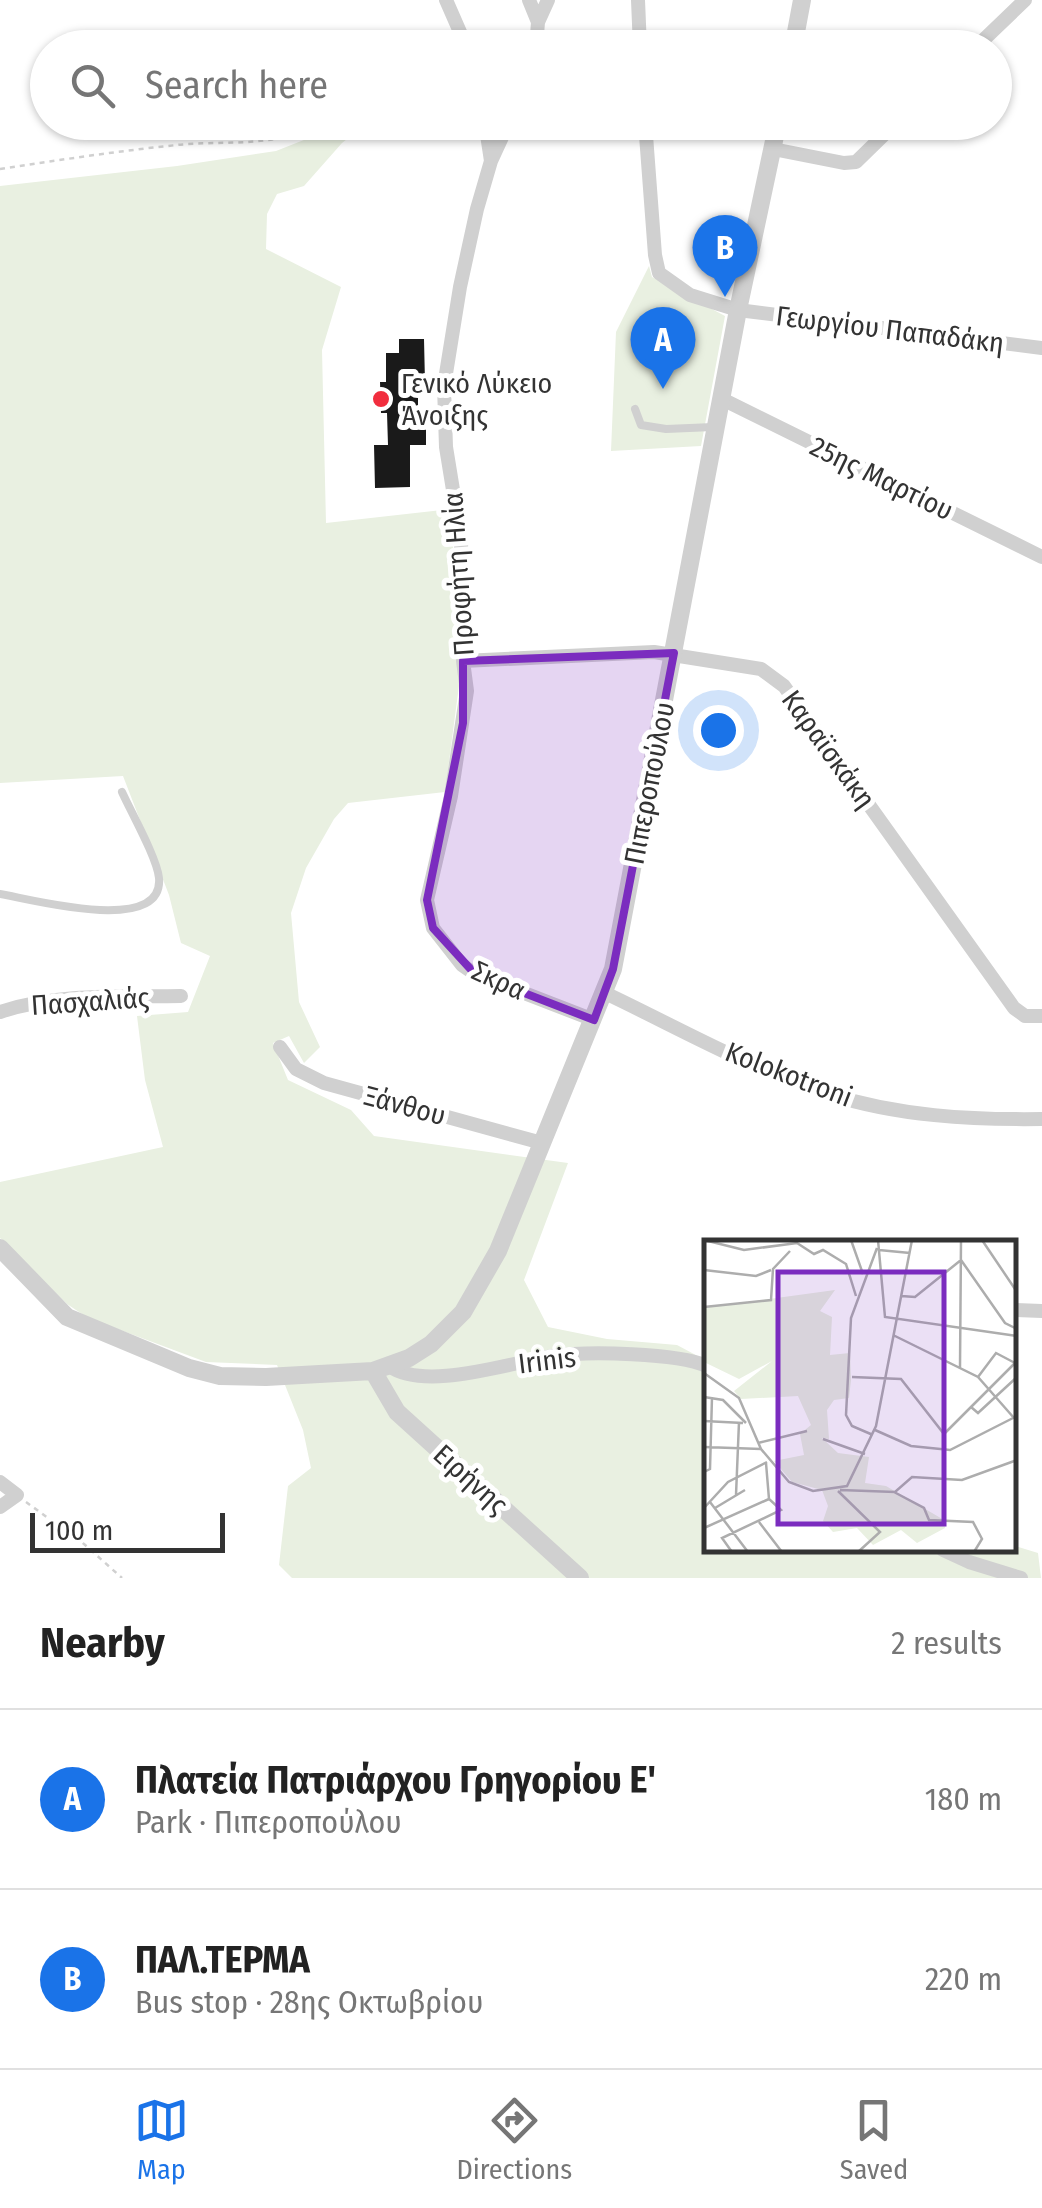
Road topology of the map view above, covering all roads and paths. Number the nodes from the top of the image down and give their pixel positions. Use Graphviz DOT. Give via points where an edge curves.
graph roads {
  1 [pos="446,0"];
  2 [pos="529,0"];
  3 [pos="548,0"];
  4 [pos="638,0"];
  5 [pos="802,0"];
  6 [pos="1024,0"];
  7 [pos="538,22"];
  8 [pos="460,30"];
  9 [pos="537,30"];
  10 [pos="639,30"];
  11 [pos="796,30"];
  12 [pos="993,30"];
  13 [pos="265,140"];
  14 [pos="488,140"];
  15 [pos="501,140"];
  16 [pos="646,140"];
  17 [pos="775,140"];
  18 [pos="879,140"];
  19 [pos="774,150"];
  20 [pos="491,162"];
  21 [pos="0,168"];
  22 [pos="738,310"];
  23 [pos="1042,348"];
  24 [pos="722,399"];
  25 [pos="635,410"];
  26 [pos="717,427"];
  27 [pos="1042,557"];
  28 [pos="674,654"];
  29 [pos="463,661"];
  30 [pos="122,792"];
  31 [pos="0,894"];
  32 [pos="428,912"];
  33 [pos="606,993"];
  34 [pos="181,996"];
  35 [pos="0,1012"];
  36 [pos="1040,1017"];
  37 [pos="594,1020"];
  38 [pos="280,1047"];
  39 [pos="1042,1118"];
  40 [pos="542,1143"];
  41 [pos="0,1248"];
  42 [pos="1017,1310"];
  43 [pos="1042,1311"];
  44 [pos="704,1365"];
  45 [pos="381,1368"];
  46 [pos="0,1482"];
  47 [pos="17,1495"];
  48 [pos="0,1507"];
  49 [pos="950,1553"];
  50 [pos="122,1578"];
  51 [pos="580,1578"];
  52 [pos="1022,1578"];
  1 -- 8 [label="street"];
  2 -- 7 [label="street"];
  3 -- 7 [label="street"];
  4 -- 10 [label="street"];
  5 -- 11 [label="street"];
  6 -- 12 [label="street"];
  7 -- 9 [label="street"];
  13 -- 21 [label="path"];
  14 -- 20 [label="street"];
  15 -- 20 [label="street, Προφήτη Ηλία"];
  16 -- 22 [label="street, Γεωργίου Παπαδάκη" via="659,273 690,295"];
  17 -- 19 [label="street, Πιπεροπούλου"];
  18 -- 19 [label="street" via="856,162 844,164"];
  19 -- 22 [label="street, Πιπεροπούλου"];
  20 -- 29 [label="street, Προφήτη Ηλία" via="444,386 461,538"];
  22 -- 23 [label="street, Γεωργίου Παπαδάκη"];
  22 -- 24 [label="street, Πιπεροπούλου"];
  24 -- 26 [label="street, Πιπεροπούλου"];
  24 -- 27 [label="street, 25ης Μαρτίου"];
  25 -- 26 [label="lane" via="641,425 651,428"];
  26 -- 28 [label="street, Πιπεροπούλου"];
  28 -- 29 [label="street, Καραϊσκάκη"];
  28 -- 33 [label="street, Πιπεροπούλου"];
  28 -- 36 [label="street, Καραϊσκάκη" via="760,669 784,686 1014,1008"];
  29 -- 32 [label="street, Προφήτη Ηλία" via="463,724"];
  30 -- 31 [label="lane" via="158,875 148,904 101,910"];
  32 -- 37 [label="street, Σκρα" via="433,928 475,974"];
  33 -- 37 [label="street, Πιπεροπούλου"];
  33 -- 39 [label="street, Kolokotroni" via="832,1095 914,1113"];
  34 -- 35 [label="street, Πασχαλιάς" via="56,999"];
  37 -- 40 [label="street, Πιπεροπούλου"];
  38 -- 40 [label="street, Ξάνθου" via="296,1070 324,1083"];
  40 -- 45 [label="street, Πιπεροπούλου" via="498,1251 463,1312 431,1344"];
  41 -- 45 [label="street" via="67,1317 189,1368 266,1377"];
  42 -- 43 [label="street"];
  44 -- 45 [label="street, Irinis" via="578,1354 465,1374"];
  45 -- 51 [label="street, Ειρήνης" via="397,1412"];
  46 -- 47 [label="street"];
  47 -- 48 [label="street"];
  47 -- 50 [label="path"];
  49 -- 52 [label="street"];
}
